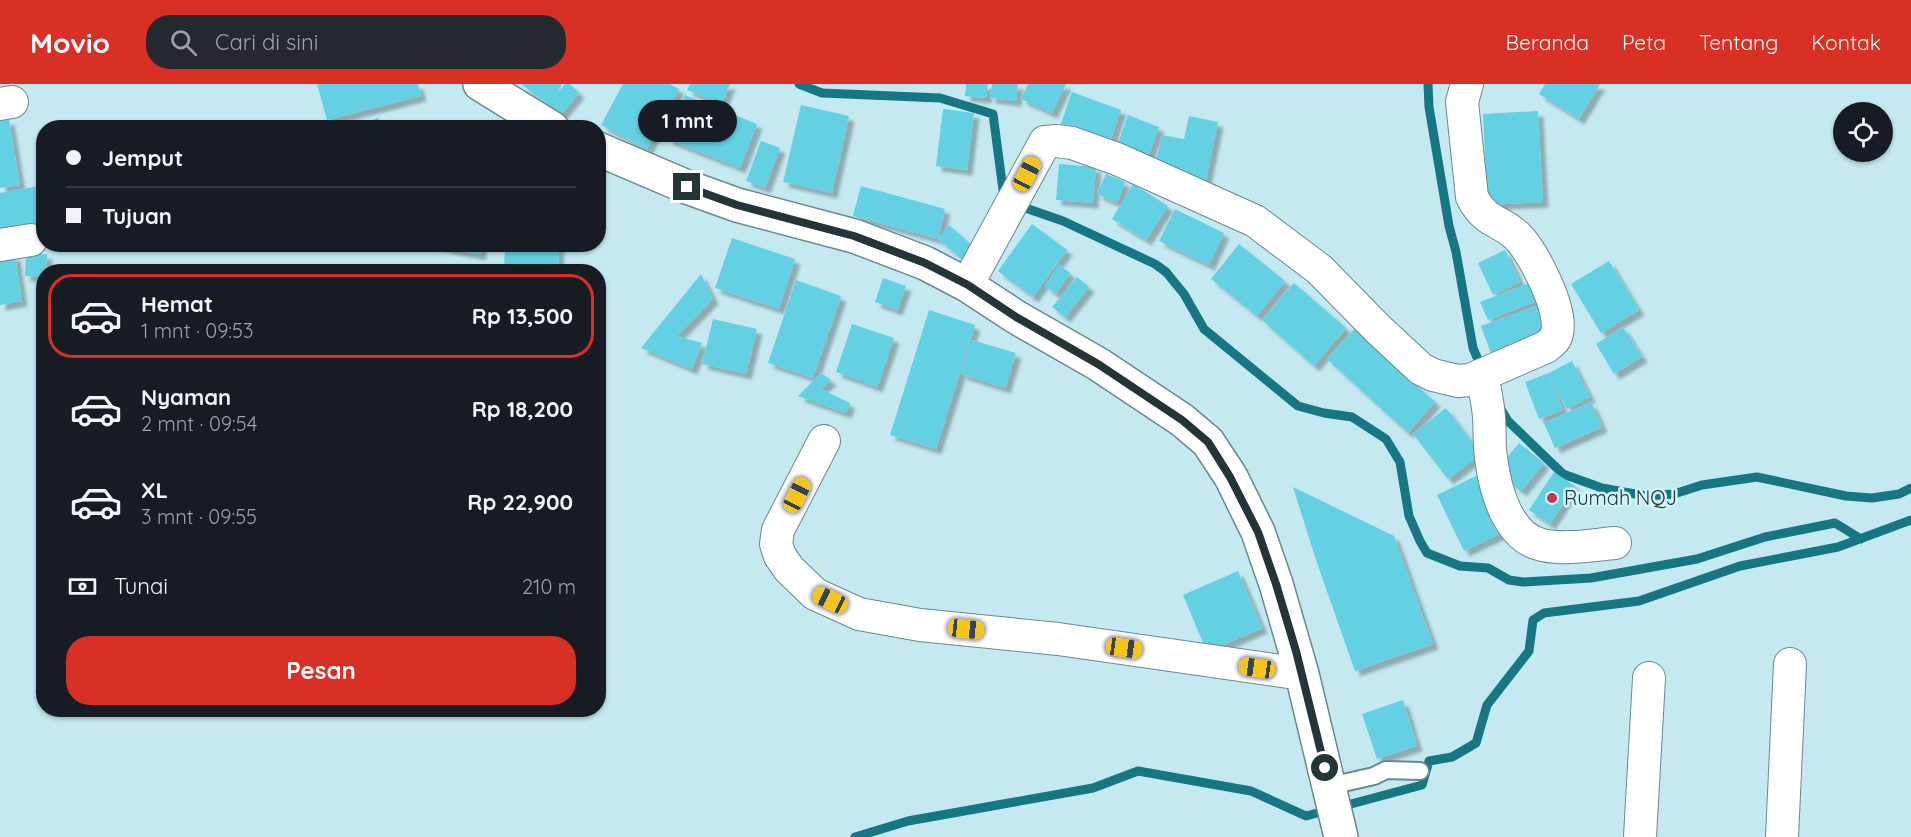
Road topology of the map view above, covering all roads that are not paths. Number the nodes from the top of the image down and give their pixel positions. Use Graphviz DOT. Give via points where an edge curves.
graph roads {
  1 [pos="480,84"];
  2 [pos="1467,84"];
  3 [pos="539,120"];
  4 [pos="606,152"];
  5 [pos="31,240"];
  6 [pos="0,245"];
  7 [pos="968,285"];
  8 [pos="1486,374"];
  9 [pos="824,441"];
  10 [pos="1616,543"];
  11 [pos="1790,664"];
  12 [pos="1302,674"];
  13 [pos="1649,678"];
  14 [pos="1420,771"];
  15 [pos="1335,811"];
  16 [pos="1640,837"];
  17 [pos="1782,837"];
  1 -- 3 [label="street"];
  2 -- 8 [label="street" via="1462,102 1472,197 1486,217 1512,231 1528,249 1558,320 1555,340 1546,347"];
  4 -- 7 [label="street" via="737,205 862,239 925,263"];
  5 -- 6 [label="street"];
  7 -- 8 [label="street" via="1045,142 1072,143 1255,221 1319,269 1420,369 1458,381"];
  7 -- 12 [label="street" via="1098,364 1208,442 1258,532"];
  8 -- 10 [label="street" via="1493,474 1503,507 1520,533 1540,545"];
  9 -- 12 [label="street" via="778,530 776,544 789,569 815,594 859,614 920,625 1058,639"];
  11 -- 17 [label="street"];
  12 -- 15 [label="street"];
  13 -- 16 [label="street"];
  14 -- 15 [label="lane" via="1386,770"];
}
